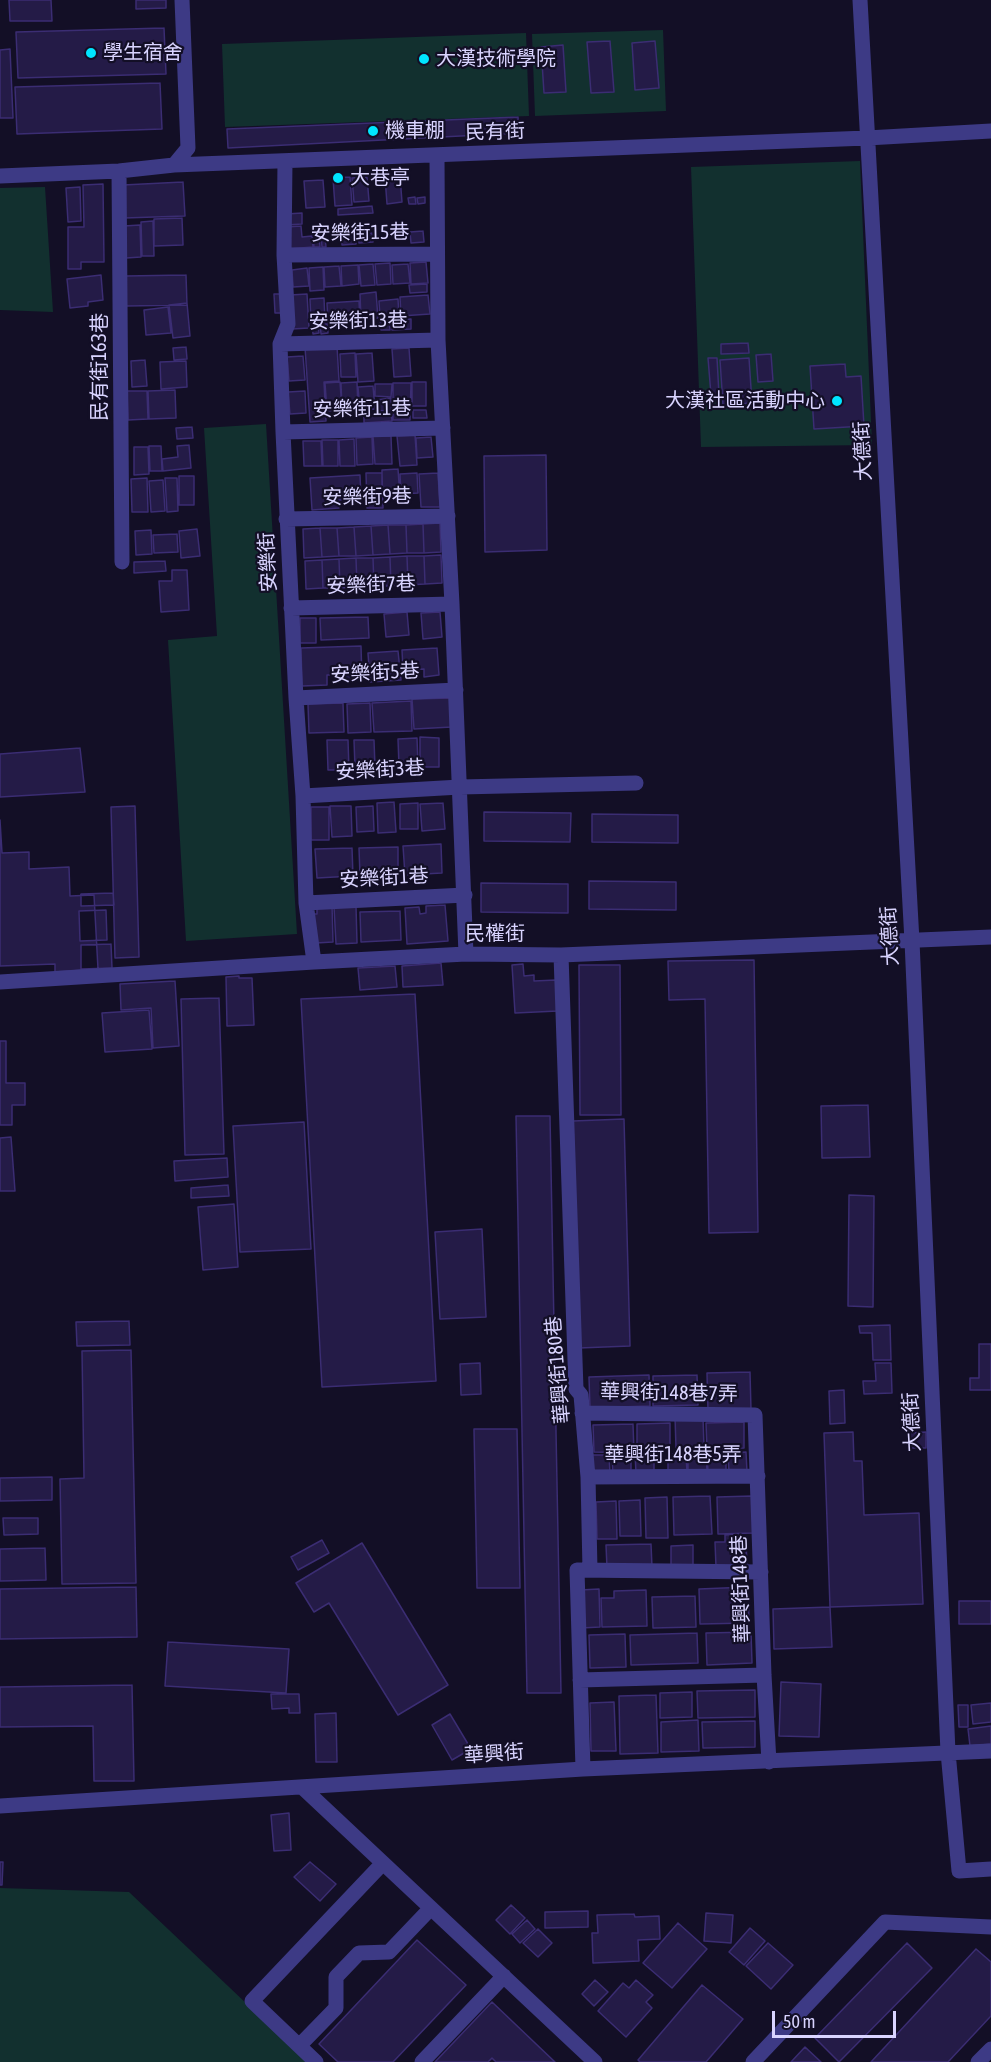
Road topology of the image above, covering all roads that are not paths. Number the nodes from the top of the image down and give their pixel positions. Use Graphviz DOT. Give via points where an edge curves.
graph roads {
  1 [pos="182,0"];
  2 [pos="860,0"];
  3 [pos="991,131"];
  4 [pos="867,138"];
  5 [pos="437,155"];
  6 [pos="285,160"];
  7 [pos="174,165"];
  8 [pos="119,171"];
  9 [pos="0,176"];
  10 [pos="437,254"];
  11 [pos="284,255"];
  12 [pos="438,340"];
  13 [pos="280,344"];
  14 [pos="443,428"];
  15 [pos="283,432"];
  16 [pos="448,516"];
  17 [pos="286,519"];
  18 [pos="122,562"];
  19 [pos="452,604"];
  20 [pos="291,608"];
  21 [pos="456,690"];
  22 [pos="296,698"];
  23 [pos="636,783"];
  24 [pos="460,787"];
  25 [pos="303,796"];
  26 [pos="465,895"];
  27 [pos="306,903"];
  28 [pos="991,937"];
  29 [pos="912,942"];
  30 [pos="466,954"];
  31 [pos="561,955"];
  32 [pos="314,962"];
  33 [pos="0,982"];
  34 [pos="582,1413"];
  35 [pos="755,1415"];
  36 [pos="758,1476"];
  37 [pos="588,1477"];
  38 [pos="590,1570"];
  39 [pos="761,1572"];
  40 [pos="764,1675"];
  41 [pos="580,1680"];
  42 [pos="991,1750"];
  43 [pos="948,1752"];
  44 [pos="769,1762"];
  45 [pos="583,1769"];
  46 [pos="302,1786"];
  47 [pos="0,1806"];
  48 [pos="383,1863"];
  49 [pos="991,1869"];
  50 [pos="431,1908"];
  51 [pos="991,1927"];
  52 [pos="504,1976"];
  53 [pos="299,2046"];
  54 [pos="991,2049"];
  55 [pos="316,2062"];
  56 [pos="422,2062"];
  57 [pos="595,2062"];
  58 [pos="753,2062"];
  59 [pos="978,2062"];
  1 -- 7 [label="street" via="188,148"];
  2 -- 4 [label="street, 大德街"];
  3 -- 4 [label="street, 民有街"];
  4 -- 5 [label="street, 民有街"];
  4 -- 29 [label="street, 大德街"];
  5 -- 6 [label="street, 民有街"];
  5 -- 10 [label="street"];
  6 -- 7 [label="street, 民有街"];
  6 -- 11 [label="street, 安樂街"];
  7 -- 8 [label="street, 民有街"];
  8 -- 9 [label="street, 民有街"];
  8 -- 18 [label="street, 民有街163巷"];
  10 -- 11 [label="street, 安樂街15巷"];
  10 -- 12 [label="street"];
  11 -- 13 [label="street, 安樂街" via="288,324"];
  12 -- 13 [label="street, 安樂街13巷"];
  12 -- 14 [label="street"];
  13 -- 15 [label="street, 安樂街"];
  14 -- 15 [label="street, 安樂街11巷"];
  14 -- 16 [label="street"];
  15 -- 17 [label="street, 安樂街"];
  16 -- 17 [label="street, 安樂街9巷"];
  16 -- 19 [label="street"];
  17 -- 20 [label="street, 安樂街"];
  19 -- 20 [label="street, 安樂街7巷"];
  19 -- 21 [label="street"];
  20 -- 22 [label="street, 安樂街"];
  21 -- 22 [label="street, 安樂街5巷"];
  21 -- 24 [label="street"];
  22 -- 25 [label="street, 安樂街"];
  23 -- 24 [label="street, 安樂街3巷"];
  24 -- 25 [label="street, 安樂街3巷"];
  24 -- 26 [label="street"];
  25 -- 27 [label="street, 安樂街"];
  26 -- 27 [label="street, 安樂街1巷"];
  26 -- 30 [label="street"];
  27 -- 32 [label="street, 安樂街"];
  28 -- 29 [label="street, 民權街"];
  29 -- 31 [label="street, 民權街"];
  29 -- 43 [label="street, 大德街"];
  30 -- 31 [label="street, 民權街"];
  30 -- 32 [label="street, 民權街"];
  31 -- 34 [label="street, 華興街180巷" via="576,1389 581,1395"];
  32 -- 33 [label="street, 民權街"];
  34 -- 35 [label="street, 華興街148巷7弄"];
  34 -- 37 [label="street, 華興街180巷"];
  35 -- 36 [label="street, 華興街148巷"];
  36 -- 37 [label="street, 華興街148巷5弄"];
  36 -- 39 [label="street, 華興街148巷"];
  37 -- 38 [label="street, 華興街180巷"];
  38 -- 39 [label="street"];
  38 -- 41 [label="street" via="577,1570"];
  39 -- 40 [label="street, 華興街148巷"];
  40 -- 41 [label="street"];
  40 -- 44 [label="street, 華興街148巷"];
  41 -- 45 [label="street"];
  42 -- 43 [label="street, 華興街"];
  43 -- 44 [label="street, 華興街"];
  43 -- 49 [label="street, 大德街" via="959,1871"];
  44 -- 45 [label="street, 華興街"];
  45 -- 46 [label="street, 華興街"];
  46 -- 47 [label="street, 華興街"];
  46 -- 48 [label="street"];
  48 -- 50 [label="street"];
  48 -- 53 [label="street" via="252,2001"];
  50 -- 52 [label="street"];
  50 -- 53 [label="street" via="388,1952 359,1953 336,1977 336,2008"];
  51 -- 58 [label="street" via="885,1922"];
  52 -- 56 [label="street"];
  52 -- 57 [label="street"];
  53 -- 55 [label="street"];
  54 -- 59 [label="street"];
}
